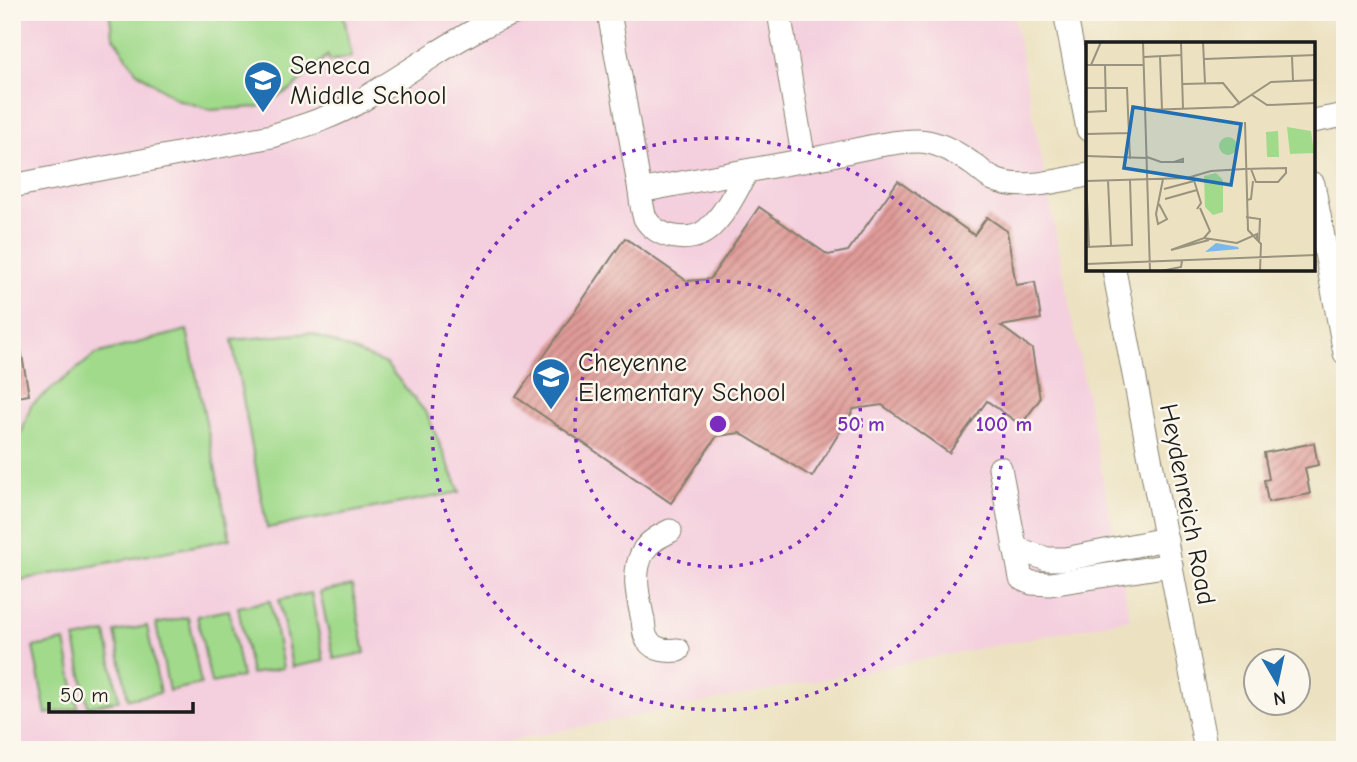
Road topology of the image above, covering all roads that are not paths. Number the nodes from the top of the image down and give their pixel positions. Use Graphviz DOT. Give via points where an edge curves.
graph roads {
  1 [pos="517,12"];
  2 [pos="609,12"];
  3 [pos="779,12"];
  4 [pos="1065,12"];
  5 [pos="487,17"];
  6 [pos="1345,115"];
  7 [pos="1315,121"];
  8 [pos="1086,124"];
  9 [pos="804,161"];
  10 [pos="747,171"];
  11 [pos="1086,175"];
  12 [pos="12,186"];
  13 [pos="640,191"];
  14 [pos="1315,195"];
  15 [pos="1114,271"];
  16 [pos="1345,353"];
  17 [pos="1000,468"];
  18 [pos="670,531"];
  19 [pos="1166,539"];
  20 [pos="1014,548"];
  21 [pos="1171,565"];
  22 [pos="678,650"];
  23 [pos="1202,749"];
  1 -- 5 [label="street"];
  2 -- 13 [label="street"];
  3 -- 9 [label="street"];
  4 -- 8 [label="street"];
  5 -- 12 [label="street" via="360,102 299,128"];
  6 -- 7 [label="street"];
  9 -- 10 [label="street"];
  9 -- 11 [label="street" via="922,141 970,162 994,180 1047,183"];
  10 -- 13 [label="street"];
  10 -- 13 [label="street" via="722,214 706,232 688,238 657,232 645,217"];
  14 -- 16 [label="street"];
  15 -- 19 [label="street, Heydenreich Road"];
  17 -- 20 [label="street"];
  18 -- 22 [label="street" via="645,548 637,589 646,639 659,650"];
  19 -- 20 [label="street" via="1065,559 1047,559"];
  19 -- 21 [label="street, Heydenreich Road"];
  20 -- 21 [label="street" via="1021,578 1032,583"];
  21 -- 23 [label="street, Heydenreich Road"];
}
